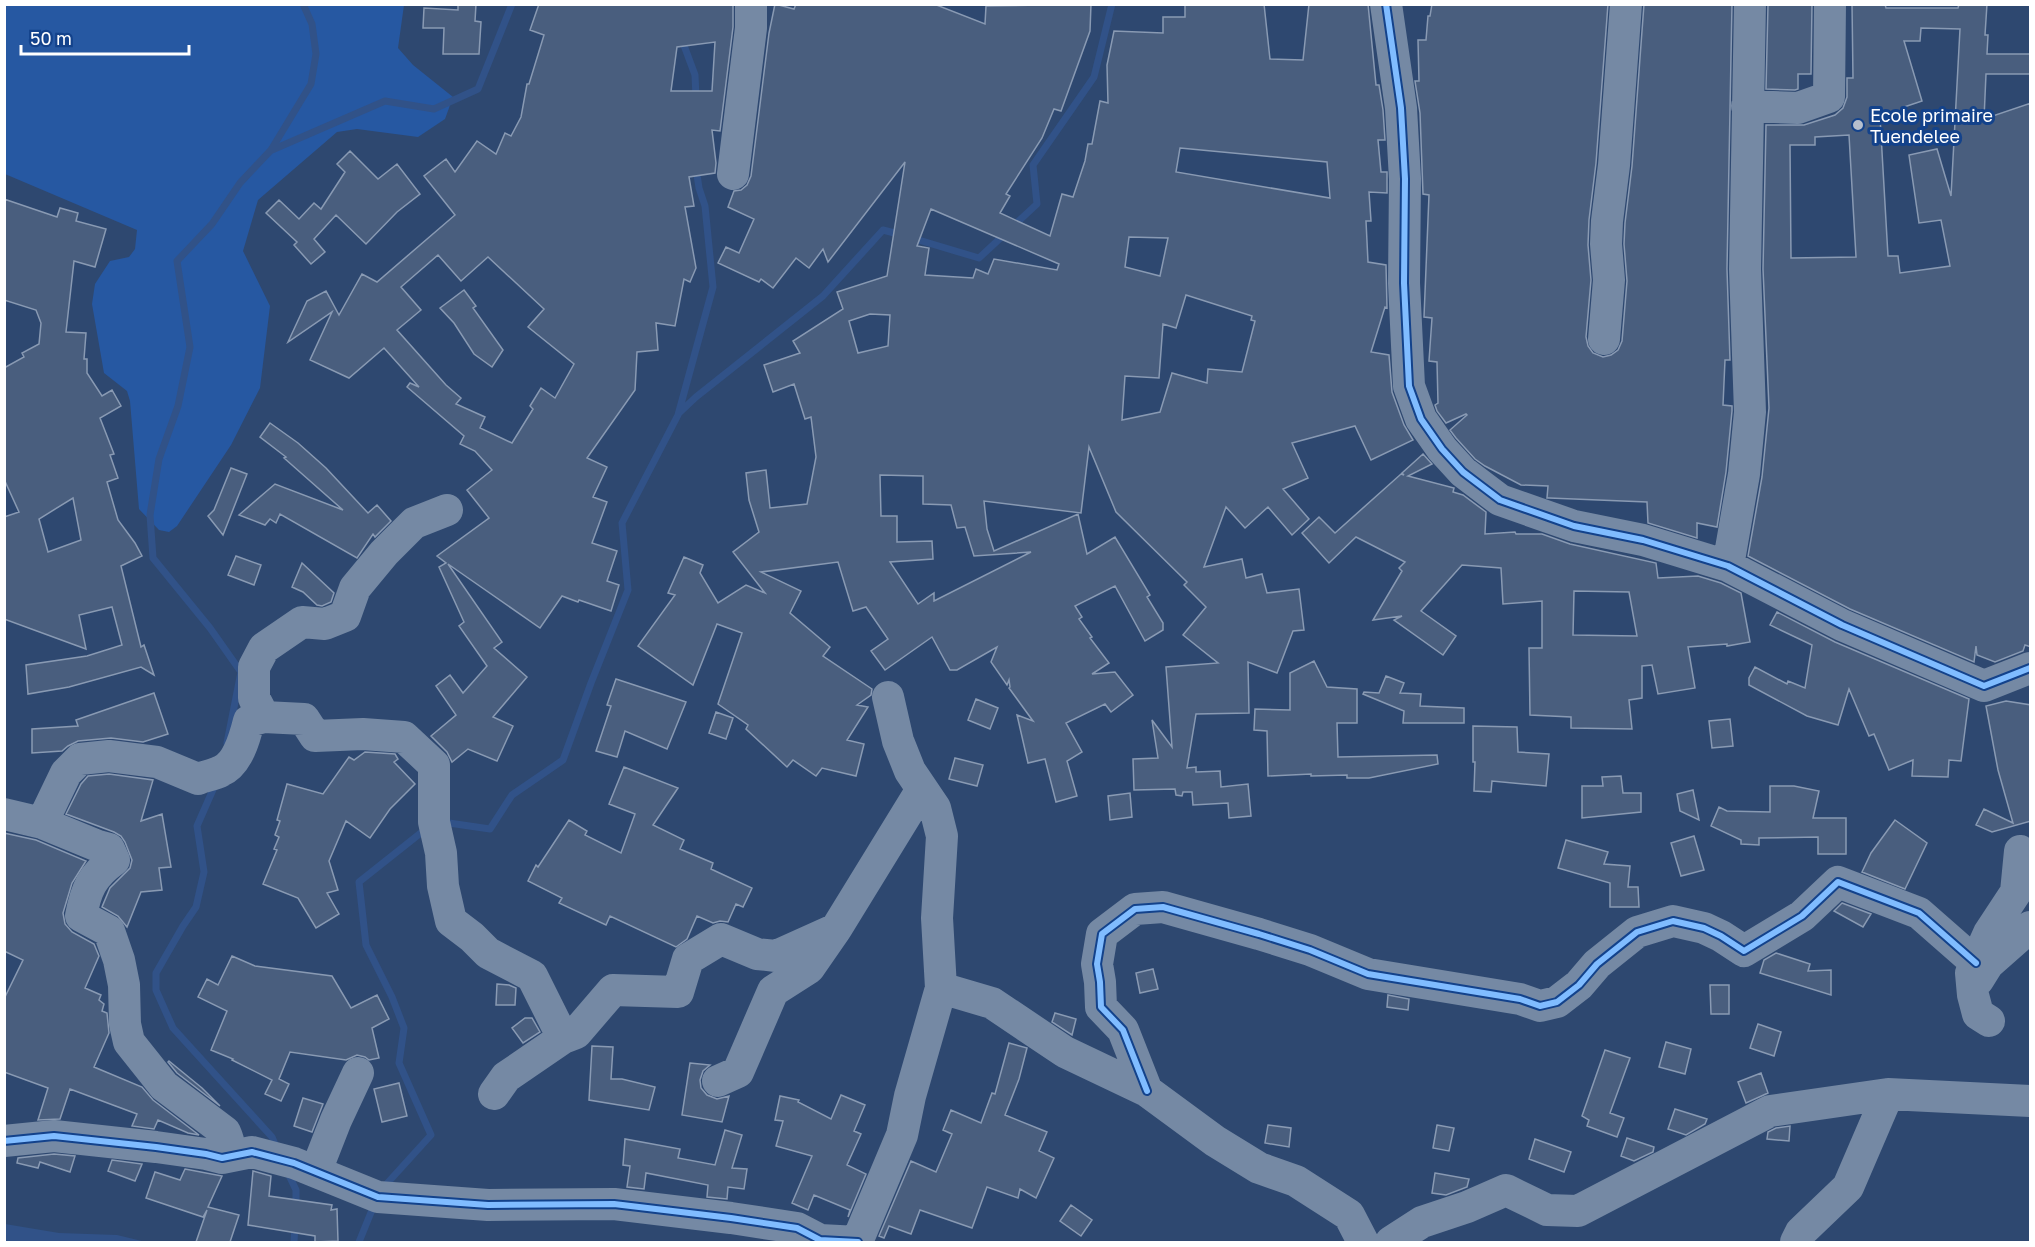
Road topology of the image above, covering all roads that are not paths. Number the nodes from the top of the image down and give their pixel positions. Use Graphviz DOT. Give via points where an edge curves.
graph roads {
  1 [pos="751,4"];
  2 [pos="1386,4"];
  3 [pos="1626,4"];
  4 [pos="1750,4"];
  5 [pos="1830,4"];
  6 [pos="1746,106"];
  7 [pos="733,174"];
  8 [pos="1604,339"];
  9 [pos="447,510"];
  10 [pos="1728,566"];
  11 [pos="2031,668"];
  12 [pos="888,697"];
  13 [pos="264,717"];
  14 [pos="922,789"];
  15 [pos="4,814"];
  16 [pos="42,824"];
  17 [pos="2020,851"];
  18 [pos="2031,927"];
  19 [pos="836,928"];
  20 [pos="1974,975"];
  21 [pos="941,988"];
  22 [pos="1989,1021"];
  23 [pos="563,1038"];
  24 [pos="358,1073"];
  25 [pos="718,1081"];
  26 [pos="1147,1091"];
  27 [pos="494,1094"];
  28 [pos="1888,1094"];
  29 [pos="2031,1101"];
  30 [pos="4,1141"];
  31 [pos="222,1158"];
  32 [pos="292,1163"];
  33 [pos="857,1242"];
  34 [pos="1363,1242"];
  35 [pos="1391,1242"];
  36 [pos="1796,1242"];
  1 -- 7 [label="street"];
  2 -- 10 [label="street" via="1401,108 1409,386 1421,419 1463,472 1500,500 1574,526 1643,540"];
  3 -- 8 [label="street" via="1607,221 1609,280"];
  4 -- 6 [label="street"];
  5 -- 6 [label="street" via="1828,97 1798,108"];
  6 -- 10 [label="street" via="1745,269 1750,412"];
  9 -- 13 [label="street" via="414,523 355,588 345,616 325,624 302,622 264,648 254,667 254,698"];
  10 -- 11 [label="street" via="1842,625 1984,686"];
  12 -- 14 [label="street" via="898,741"];
  13 -- 16 [label="street" via="249,721 243,746 228,765 198,779 157,762 109,756 80,759 66,773"];
  13 -- 23 [label="street" via="304,719 315,736 404,737 434,765 434,822 451,921 488,953 532,976"];
  14 -- 19 [label="street"];
  14 -- 21 [label="street" via="935,808 942,836 937,918"];
  15 -- 16 [label="street"];
  16 -- 31 [label="street" via="109,849 114,860 97,873 81,916 109,931 124,985 129,1042 164,1086 225,1132 230,1142"];
  17 -- 20 [label="street" via="2016,892 1989,933"];
  18 -- 20 [label="street"];
  19 -- 23 [label="street" via="776,956 757,954 721,939 688,959 678,992 613,990 576,1033"];
  19 -- 25 [label="street" via="809,968 773,991 738,1072"];
  20 -- 22 [label="street" via="1978,1014"];
  20 -- 26 [label="street" via="1919,913 1838,882 1802,916 1744,951 1704,928 1673,921 1637,932 1557,1002 1540,1006 1520,999 1368,974 1310,950 1163,907 1135,909 1102,934 1097,964 1101,1007 1123,1030"];
  21 -- 26 [label="street" via="992,1004 1065,1052"];
  21 -- 33 [label="street" via="902,1135"];
  23 -- 27 [label="street" via="506,1077"];
  24 -- 32 [label="street" via="322,1159"];
  26 -- 34 [label="street" via="1215,1142 1259,1168 1296,1181 1349,1215"];
  28 -- 29 [label="street"];
  28 -- 35 [label="street" via="1770,1111 1578,1212 1547,1210 1506,1190 1422,1222"];
  28 -- 36 [label="street" via="1848,1186 1801,1232"];
  30 -- 31 [label="street" via="54,1136"];
  31 -- 32 [label="street" via="252,1152"];
  32 -- 33 [label="street" via="378,1197 488,1204 614,1204 797,1228 820,1240"];
}
